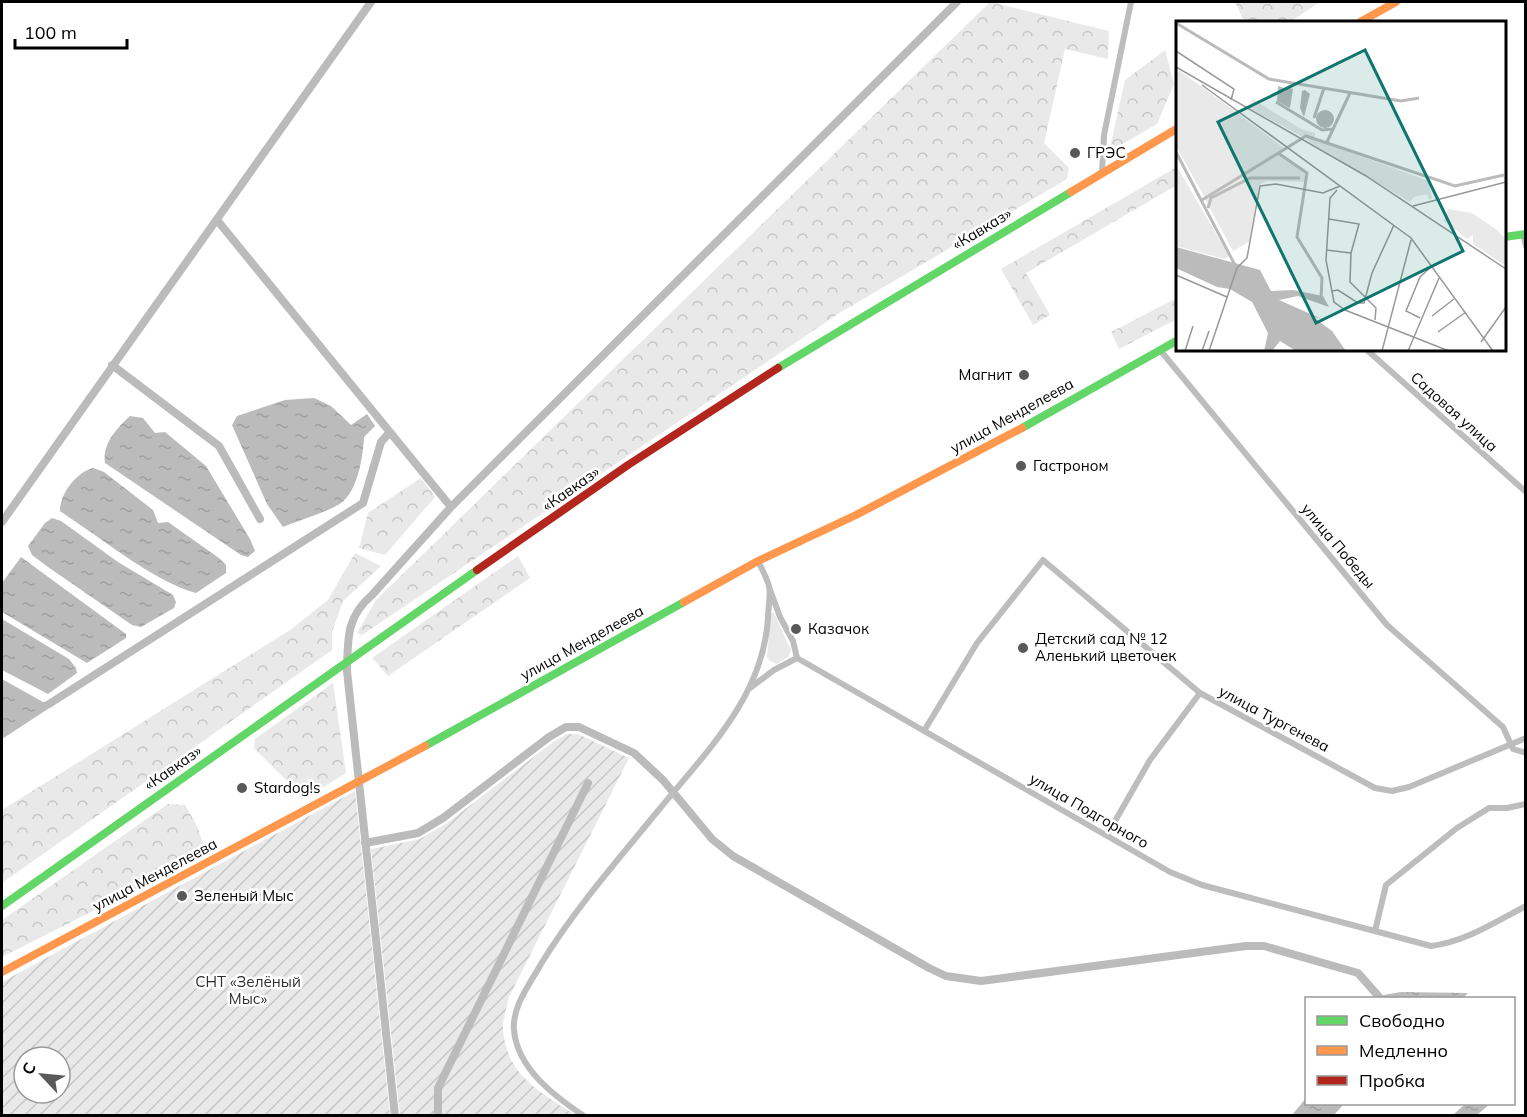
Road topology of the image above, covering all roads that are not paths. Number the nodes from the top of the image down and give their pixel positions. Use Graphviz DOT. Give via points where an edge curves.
graph roads {
  1 [pos="1131,2"];
  2 [pos="1396,2"];
  3 [pos="1362,21"];
  4 [pos="1176,129"];
  5 [pos="1102,172"];
  6 [pos="1524,234"];
  7 [pos="1506,237"];
  8 [pos="1526,246"];
  9 [pos="1176,341"];
  10 [pos="1160,350"];
  11 [pos="1368,351"];
  12 [pos="1526,492"];
  13 [pos="758,561"];
  14 [pos="770,587"];
  15 [pos="797,658"];
  16 [pos="750,689"];
  17 [pos="1200,693"];
  18 [pos="924,731"];
  19 [pos="1526,738"];
  20 [pos="1510,743"];
  21 [pos="1526,753"];
  22 [pos="1526,804"];
  23 [pos="1107,836"];
  24 [pos="2,906"];
  25 [pos="1526,906"];
  26 [pos="1375,931"];
  27 [pos="2,972"];
  28 [pos="584,1116"];
  1 -- 5 [label="street" via="1104,135"];
  2 -- 3 [label="main road"];
  4 -- 5 [label="main road, «Кавказ»"];
  5 -- 24 [label="main road, «Кавказ»" via="756,382 628,465"];
  6 -- 7 [label="main road"];
  6 -- 8 [label="street"];
  9 -- 10 [label="main road, улица Менделеева"];
  10 -- 13 [label="main road, улица Менделеева" via="856,515"];
  10 -- 20 [label="street, улица Победы" via="1387,625 1503,727"];
  11 -- 12 [label="street, Садовая улица"];
  13 -- 14 [label="street"];
  13 -- 27 [label="main road, улица Менделеева" via="388,768"];
  14 -- 15 [label="street"];
  14 -- 16 [label="street" via="767,633"];
  15 -- 16 [label="street"];
  15 -- 18 [label="street, улица Подгорного"];
  16 -- 28 [label="street" via="685,781 553,945 519,1002 514,1028 518,1049 536,1078"];
  17 -- 18 [label="street, улица Тургенева" via="1043,560 977,643"];
  17 -- 20 [label="street, улица Тургенева" via="1375,788 1392,791"];
  17 -- 23 [label="street" via="1150,760"];
  18 -- 23 [label="street, улица Подгорного"];
  19 -- 20 [label="street, улица Тургенева"];
  20 -- 21 [label="street"];
  22 -- 26 [label="street" via="1489,808 1457,828 1386,885"];
  23 -- 26 [label="street, улица Подгорного" via="1170,872 1202,885"];
  25 -- 26 [label="street, улица Подгорного" via="1448,944 1431,946"];
}
